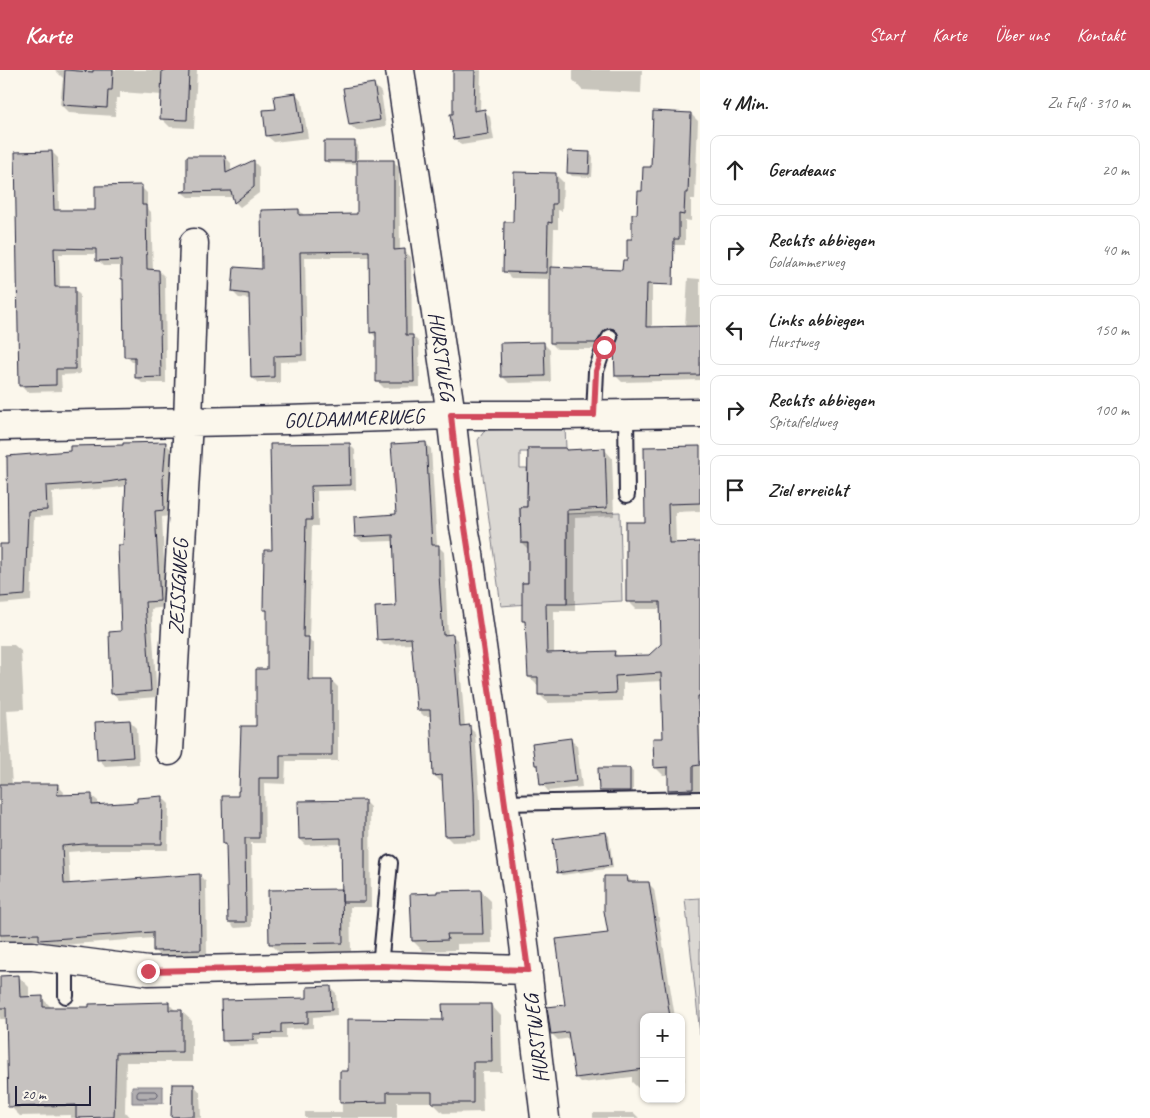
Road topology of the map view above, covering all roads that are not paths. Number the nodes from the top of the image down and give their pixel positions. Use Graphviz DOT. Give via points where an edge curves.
graph roads {
  1 [pos="400,70"];
  2 [pos="194,243"];
  3 [pos="610,337"];
  4 [pos="700,412"];
  5 [pos="626,414"];
  6 [pos="451,415"];
  7 [pos="594,415"];
  8 [pos="188,422"];
  9 [pos="0,426"];
  10 [pos="627,495"];
  11 [pos="169,751"];
  12 [pos="700,799"];
  13 [pos="504,803"];
  14 [pos="390,864"];
  15 [pos="0,956"];
  16 [pos="66,961"];
  17 [pos="380,966"];
  18 [pos="528,970"];
  19 [pos="66,996"];
  20 [pos="545,1118"];
  1 -- 6 [label="street, HURSTWEG"];
  2 -- 8 [label="street"];
  3 -- 7 [label="lane" via="596,371"];
  4 -- 5 [label="street, GOLDAMMERWEG"];
  5 -- 7 [label="street, GOLDAMMERWEG"];
  5 -- 10 [label="lane"];
  6 -- 7 [label="street, GOLDAMMERWEG"];
  6 -- 8 [label="street, GOLDAMMERWEG"];
  6 -- 13 [label="street, HURSTWEG"];
  8 -- 9 [label="street, GOLDAMMERWEG"];
  8 -- 11 [label="street, ZEISIGWEG"];
  12 -- 13 [label="lane"];
  13 -- 18 [label="street, HURSTWEG"];
  14 -- 17 [label="lane"];
  15 -- 16 [label="street"];
  16 -- 17 [label="street" via="148,971"];
  16 -- 19 [label="lane"];
  17 -- 18 [label="street"];
  18 -- 20 [label="street, HURSTWEG"];
}
